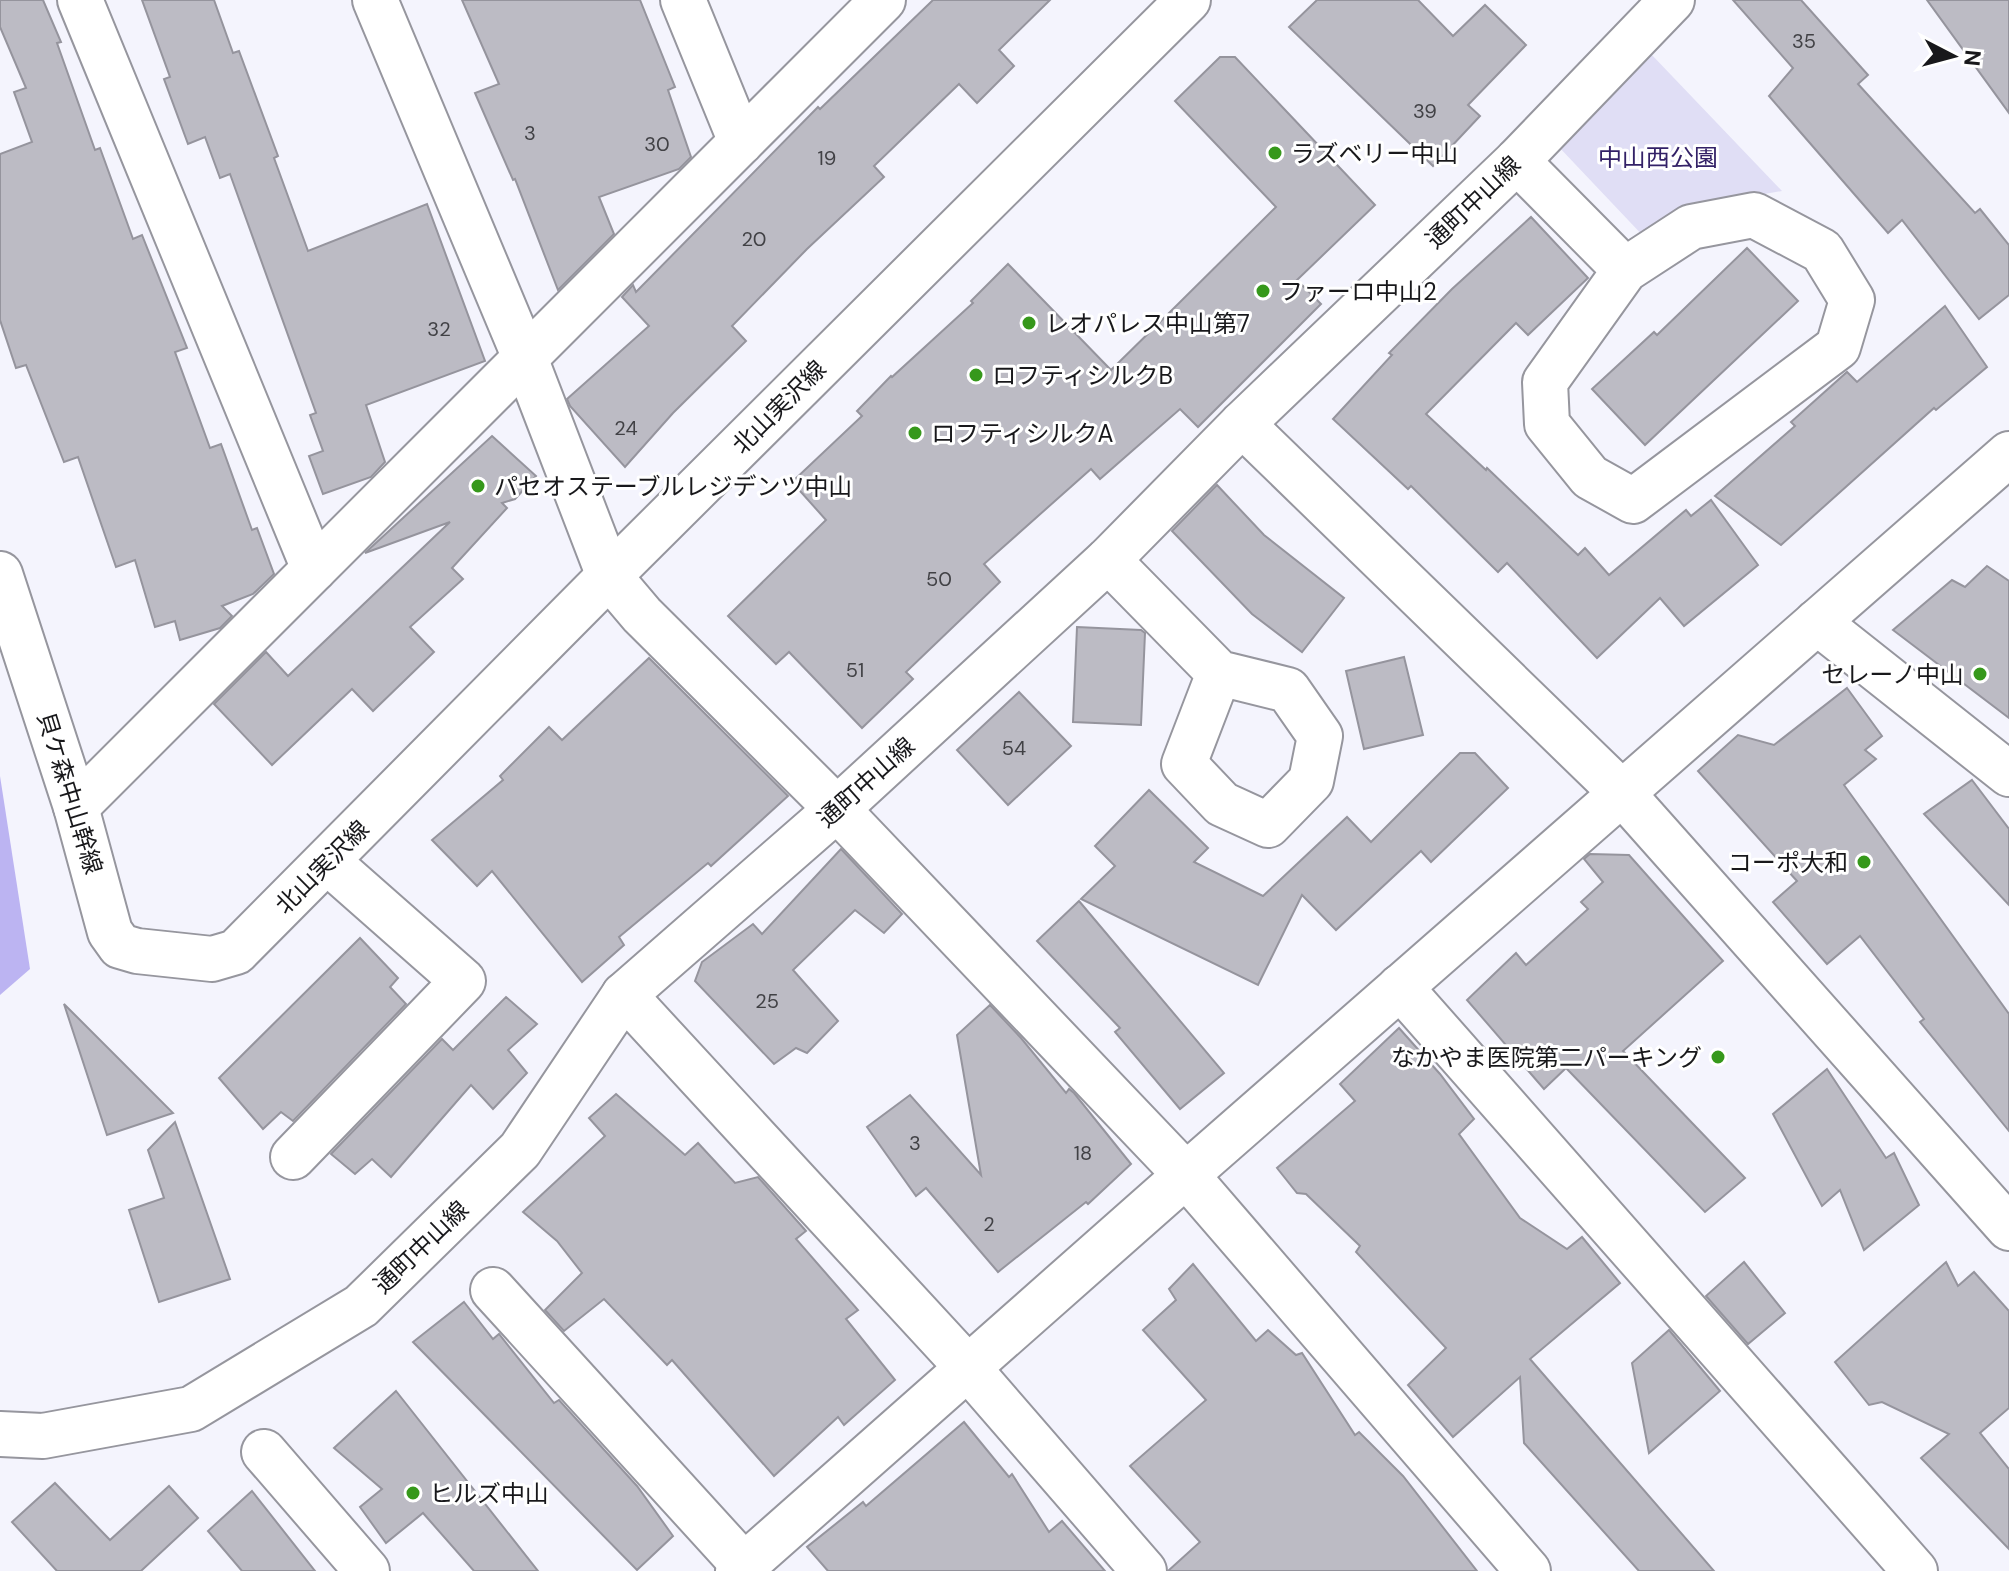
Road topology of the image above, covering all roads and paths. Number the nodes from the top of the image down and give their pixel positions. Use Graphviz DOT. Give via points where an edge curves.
graph roads {
  1 [pos="80,0"];
  2 [pos="375,0"];
  3 [pos="683,0"];
  4 [pos="883,0"];
  5 [pos="1188,0"];
  6 [pos="1672,0"];
  7 [pos="741,142"];
  8 [pos="1517,161"];
  9 [pos="1625,270"];
  10 [pos="525,358"];
  11 [pos="1242,424"];
  12 [pos="2007,459"];
  13 [pos="1108,560"];
  14 [pos="314,569"];
  15 [pos="0,574"];
  16 [pos="609,576"];
  17 [pos="1817,622"];
  18 [pos="1219,673"];
  19 [pos="2009,774"];
  20 [pos="1622,793"];
  21 [pos="76,807"];
  22 [pos="837,809"];
  23 [pos="328,862"];
  24 [pos="189,957"];
  25 [pos="1400,987"];
  26 [pos="624,995"];
  27 [pos="293,1157"];
  28 [pos="1186,1175"];
  29 [pos="2009,1228"];
  30 [pos="493,1290"];
  31 [pos="968,1368"];
  32 [pos="0,1434"];
  33 [pos="264,1452"];
  34 [pos="744,1569"];
  35 [pos="367,1571"];
  36 [pos="1144,1571"];
  37 [pos="1528,1571"];
  38 [pos="1915,1571"];
  1 -- 14 [label="street"];
  2 -- 10 [label="street"];
  3 -- 7 [label="street"];
  4 -- 7 [label="street"];
  5 -- 16 [label="street, 北山実沢線"];
  6 -- 8 [label="street, 通町中山線"];
  7 -- 10 [label="street"];
  8 -- 9 [label="street"];
  8 -- 11 [label="street, 通町中山線"];
  9 -- 9 [label="street" via="1691,227 1754,215 1822,251 1852,300 1838,347 1633,501 1590,477 1547,424 1545,382"];
  10 -- 14 [label="street"];
  10 -- 16 [label="street"];
  11 -- 13 [label="street, 通町中山線"];
  11 -- 20 [label="street"];
  12 -- 17 [label="street"];
  13 -- 18 [label="street"];
  13 -- 22 [label="street, 通町中山線"];
  14 -- 21 [label="street"];
  15 -- 21 [label="street, 貝ケ森中山幹線"];
  16 -- 22 [label="street"];
  16 -- 23 [label="street, 北山実沢線"];
  17 -- 19 [label="street"];
  17 -- 20 [label="street"];
  20 -- 25 [label="street"];
  20 -- 29 [label="street"];
  21 -- 24 [label="street, 貝ケ森中山幹線" via="110,932 120,946"];
  22 -- 26 [label="street, 通町中山線"];
  22 -- 28 [label="street"];
  23 -- 24 [label="street, 北山実沢線" via="236,952 212,959"];
  23 -- 27 [label="street" via="463,981"];
  25 -- 28 [label="street"];
  25 -- 38 [label="street"];
  26 -- 31 [label="street"];
  26 -- 32 [label="street, 通町中山線" via="520,1150 361,1306 191,1409 43,1436"];
  28 -- 31 [label="street"];
  28 -- 37 [label="street"];
  30 -- 34 [label="street"];
  31 -- 34 [label="street"];
  31 -- 36 [label="street"];
  33 -- 35 [label="street"];
}
